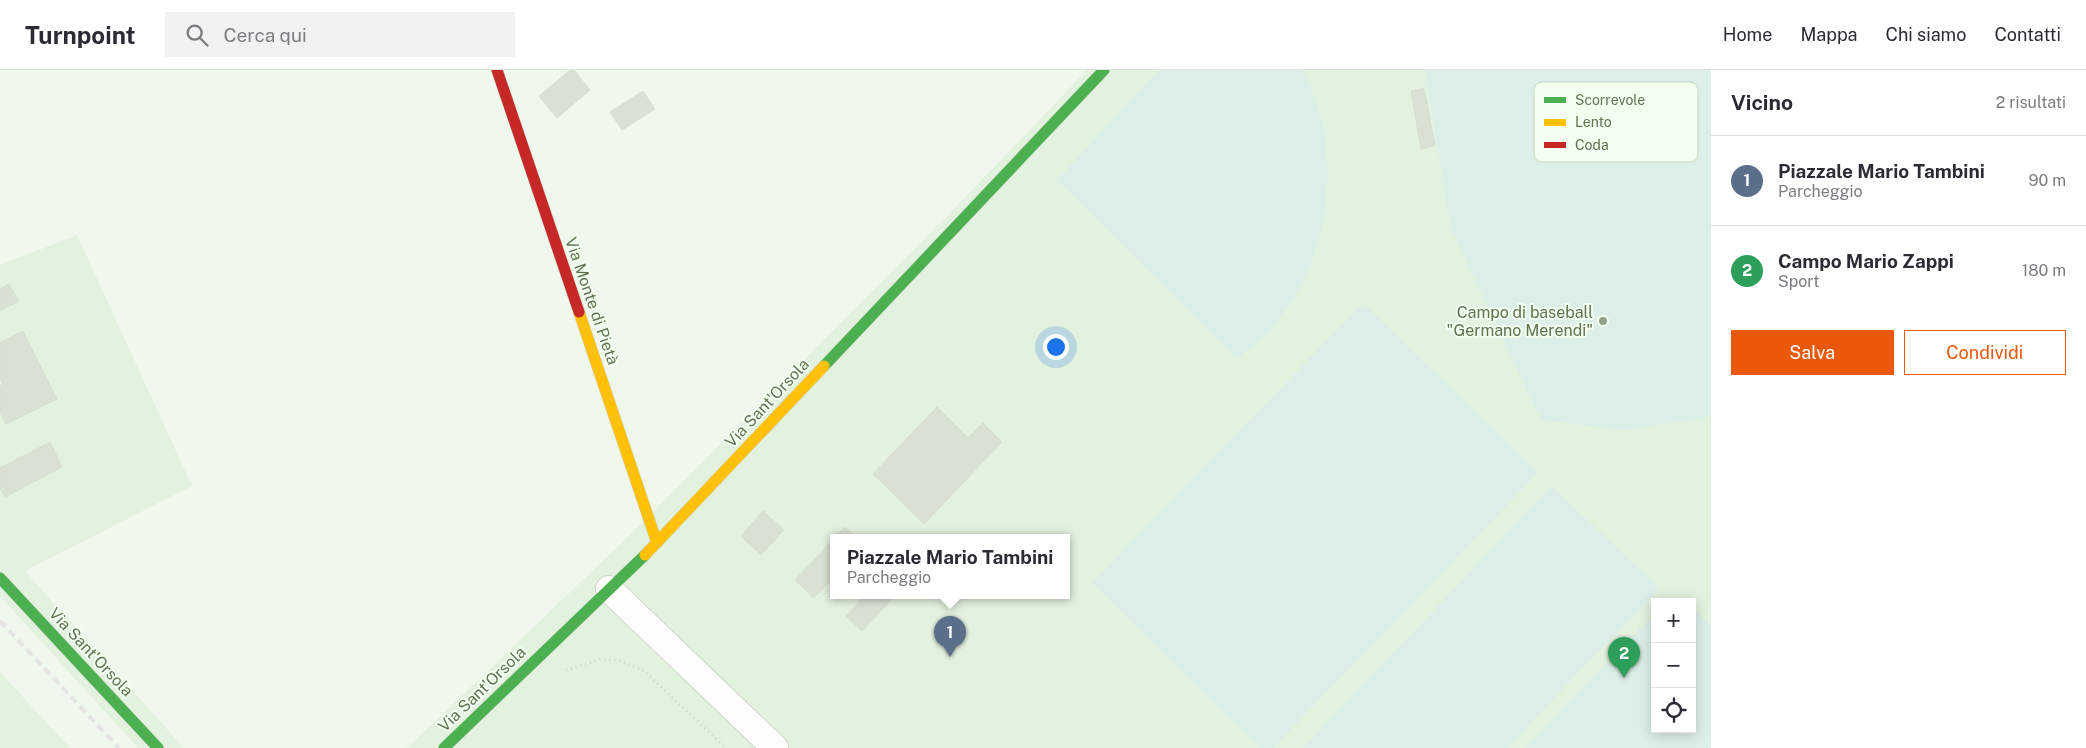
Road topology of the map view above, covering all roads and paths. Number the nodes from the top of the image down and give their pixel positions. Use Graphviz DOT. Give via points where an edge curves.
graph roads {
  1 [pos="496,70"];
  2 [pos="1104,70"];
  3 [pos="657,543"];
  4 [pos="0,578"];
  5 [pos="609,589"];
  6 [pos="559,675"];
  7 [pos="158,748"];
  8 [pos="444,748"];
  9 [pos="726,748"];
  10 [pos="775,748"];
  1 -- 3 [label="street, Via Monte di Pietà"];
  2 -- 3 [label="street, Via Sant'Orsola"];
  3 -- 5 [label="street, Via Sant'Orsola"];
  4 -- 7 [label="street, Via Sant'Orsola"];
  5 -- 8 [label="street, Via Sant'Orsola"];
  5 -- 10 [label="street"];
  6 -- 9 [label="path" via="570,667 602,659 621,661 644,670"];
}
